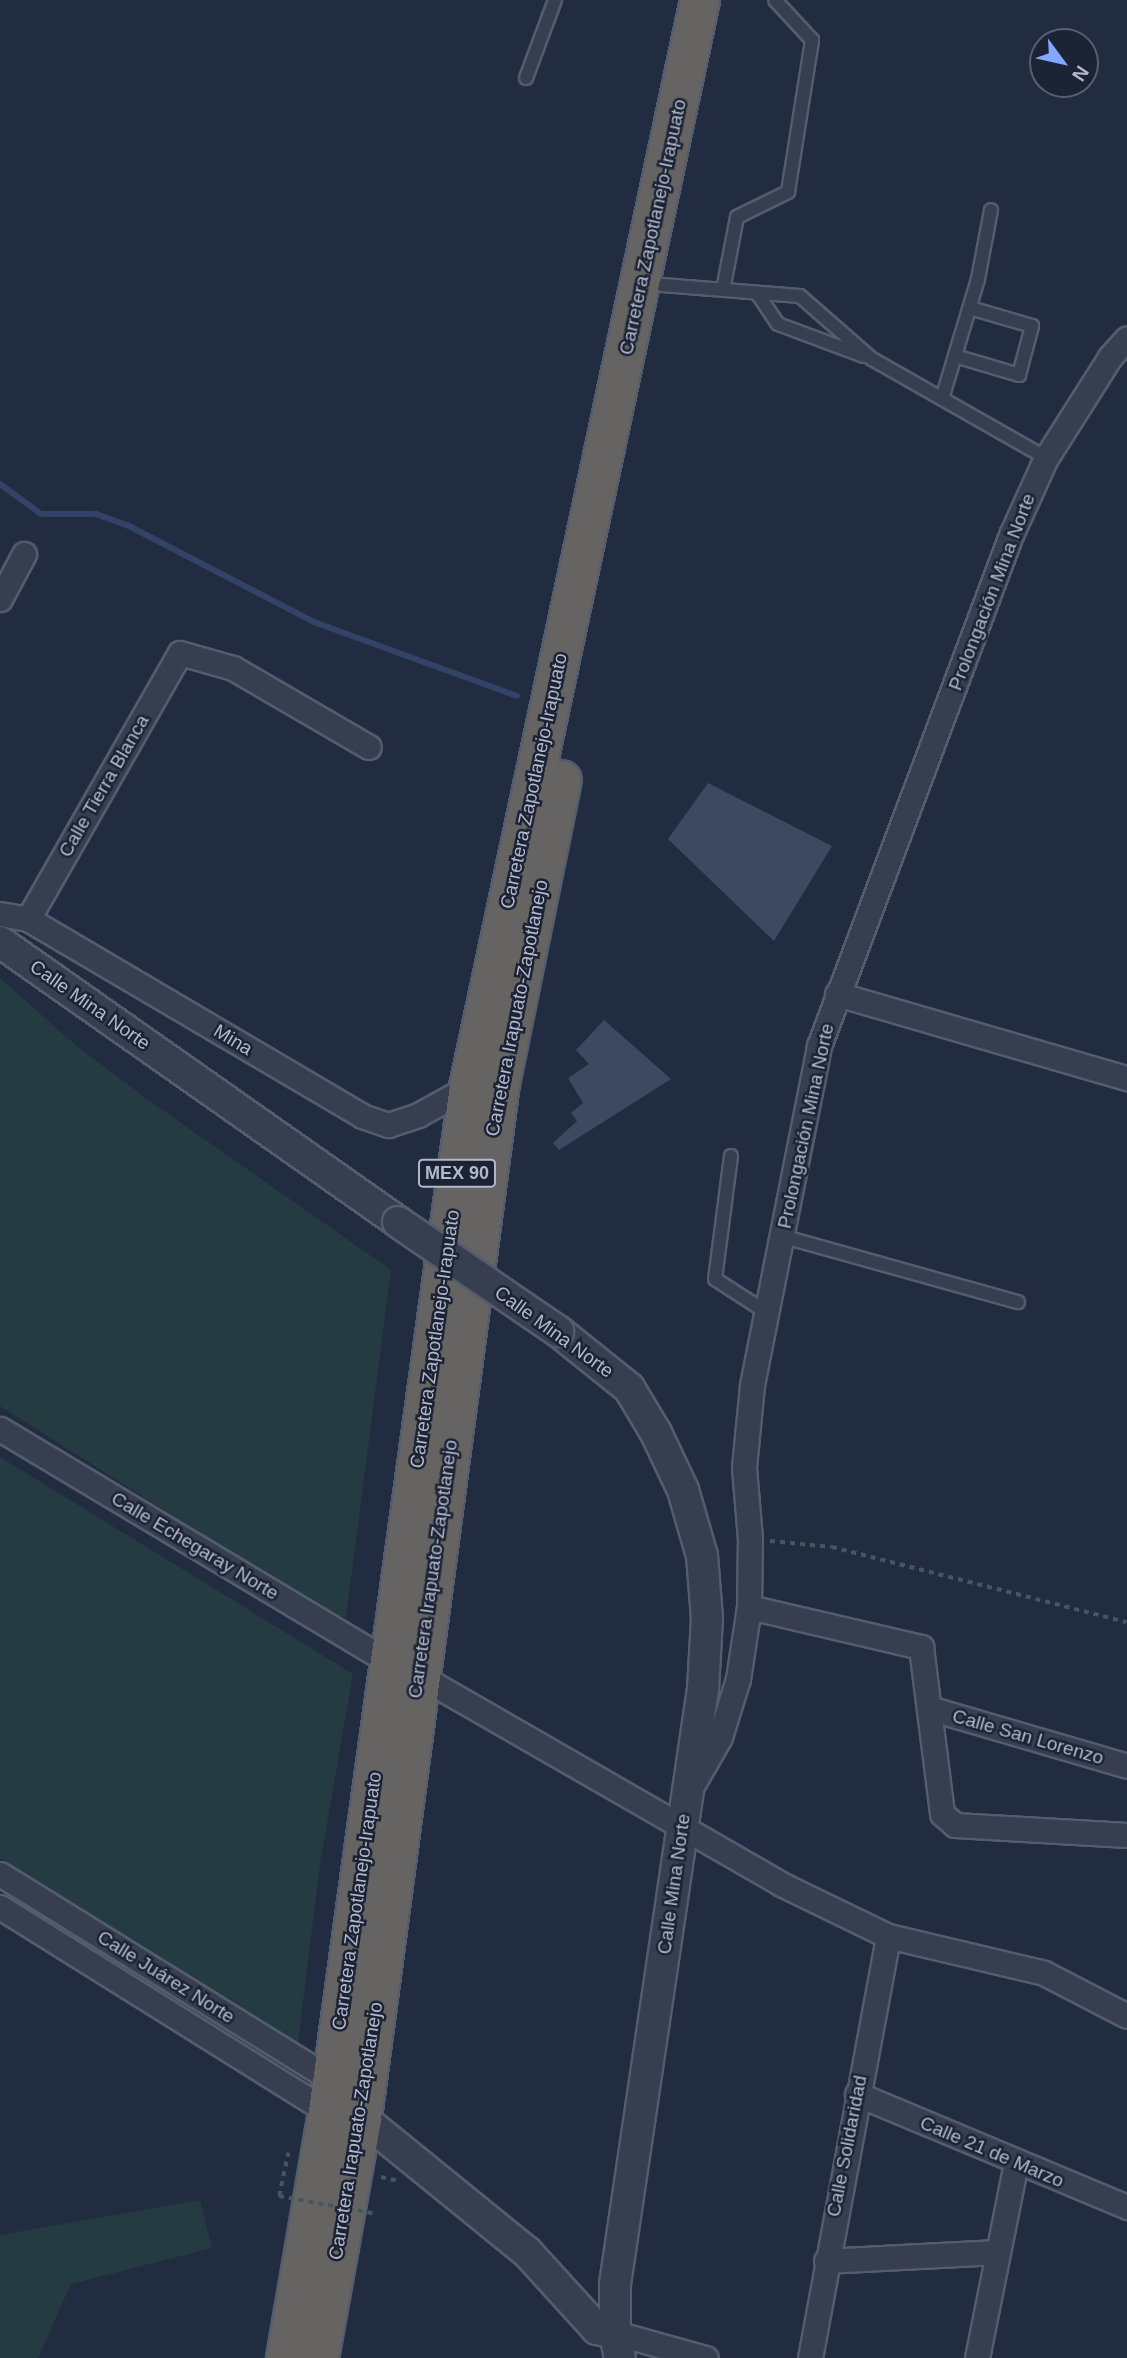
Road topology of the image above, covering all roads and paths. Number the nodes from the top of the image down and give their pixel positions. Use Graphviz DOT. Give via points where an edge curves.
graph roads {
  1 [pos="555,0"];
  2 [pos="700,0"];
  3 [pos="718,0"];
  4 [pos="775,0"];
  5 [pos="526,78"];
  6 [pos="991,211"];
  7 [pos="662,285"];
  8 [pos="723,290"];
  9 [pos="757,293"];
  10 [pos="970,309"];
  11 [pos="1127,338"];
  12 [pos="955,356"];
  13 [pos="872,359"];
  14 [pos="942,399"];
  15 [pos="1046,458"];
  16 [pos="24,554"];
  17 [pos="0,599"];
  18 [pos="369,747"];
  19 [pos="0,914"];
  20 [pos="28,919"];
  21 [pos="0,942"];
  22 [pos="837,994"];
  23 [pos="1127,1078"];
  24 [pos="469,1087"];
  25 [pos="731,1156"];
  26 [pos="782,1236"];
  27 [pos="1018,1302"];
  28 [pos="766,1312"];
  29 [pos="0,1429"];
  30 [pos="750,1539"];
  31 [pos="749,1607"];
  32 [pos="1127,1622"];
  33 [pos="404,1669"];
  34 [pos="929,1708"];
  35 [pos="1127,1766"];
  36 [pos="687,1796"];
  37 [pos="682,1827"];
  38 [pos="1127,1835"];
  39 [pos="0,1874"];
  40 [pos="44,1902"];
  41 [pos="0,1907"];
  42 [pos="29,1925"];
  43 [pos="888,1936"];
  44 [pos="1127,2016"];
  45 [pos="857,2094"];
  46 [pos="341,2103"];
  47 [pos="288,2153"];
  48 [pos="1016,2163"];
  49 [pos="400,2181"];
  50 [pos="379,2189"];
  51 [pos="376,2201"];
  52 [pos="1127,2207"];
  53 [pos="996,2252"];
  54 [pos="826,2262"];
  55 [pos="608,2344"];
  56 [pos="286,2358"];
  57 [pos="319,2358"];
  58 [pos="706,2358"];
  59 [pos="810,2358"];
  60 [pos="977,2358"];
  1 -- 5 [label="lane"];
  2 -- 24 [label="highway, Carretera Zapotlanejo-Irapuato / MEX 90"];
  3 -- 7 [label="highway, Carretera Irapuato-Zapotlanejo / MEX 90"];
  4 -- 8 [label="lane" via="812,40 788,192 737,217"];
  6 -- 10 [label="lane"];
  7 -- 8 [label="lane"];
  7 -- 33 [label="highway, Carretera Irapuato-Zapotlanejo / MEX 90" via="500,1084"];
  8 -- 9 [label="lane"];
  9 -- 13 [label="lane" via="778,324"];
  9 -- 13 [label="lane" via="800,296"];
  10 -- 12 [label="lane"];
  10 -- 12 [label="lane" via="1032,326 1019,375"];
  11 -- 15 [label="street, Prolongación Mina Norte"];
  12 -- 14 [label="lane"];
  13 -- 14 [label="lane"];
  14 -- 15 [label="lane"];
  15 -- 22 [label="street, Prolongación Mina Norte" via="1011,535"];
  16 -- 17 [label="street"];
  18 -- 20 [label="street, Calle Tierra Blanca" via="233,668 180,653"];
  19 -- 20 [label="street, Mina"];
  20 -- 24 [label="street, Mina" via="362,1116 388,1125 418,1115"];
  21 -- 36 [label="street, Calle Mina Norte, bridge" via="558,1331 629,1388 683,1490 702,1556 707,1618 703,1689"];
  22 -- 23 [label="street"];
  22 -- 26 [label="street, Prolongación Mina Norte" via="819,1046"];
  24 -- 33 [label="highway, Carretera Zapotlanejo-Irapuato / MEX 90"];
  25 -- 28 [label="lane" via="715,1279"];
  26 -- 27 [label="lane"];
  26 -- 28 [label="street, Prolongación Mina Norte"];
  28 -- 30 [label="street, Prolongación Mina Norte" via="752,1385 744,1467"];
  29 -- 33 [label="street, Calle Echegaray Norte"];
  30 -- 31 [label="street, Prolongación Mina Norte"];
  30 -- 32 [label="path" via="832,1546"];
  31 -- 34 [label="street" via="920,1647"];
  31 -- 36 [label="street, Prolongación Mina Norte" via="738,1679 720,1737"];
  33 -- 37 [label="street, Calle Echegaray Norte"];
  33 -- 46 [label="highway, Carretera Zapotlanejo-Irapuato / MEX 90"];
  34 -- 35 [label="street, Calle San Lorenzo"];
  34 -- 38 [label="street" via="943,1814 955,1825"];
  36 -- 37 [label="street, Calle Mina Norte"];
  37 -- 43 [label="street, Calle Echegaray Norte" via="783,1885"];
  37 -- 55 [label="street, Calle Mina Norte"];
  39 -- 40 [label="street, Calle Juárez Norte"];
  40 -- 42 [label="street"];
  40 -- 46 [label="street, Calle Juárez Norte"];
  41 -- 42 [label="street, Calle Juárez Norte"];
  42 -- 46 [label="street, Calle Juárez Norte"];
  43 -- 44 [label="street, Calle Echegaray Norte" via="1044,1973"];
  43 -- 45 [label="street, Calle Solidaridad"];
  45 -- 48 [label="street, Calle 21 de Marzo"];
  45 -- 54 [label="street, Calle Solidaridad"];
  46 -- 55 [label="street" via="527,2252"];
  46 -- 56 [label="highway, Carretera Zapotlanejo-Irapuato / MEX 90"];
  46 -- 57 [label="highway, Carretera Irapuato-Zapotlanejo / MEX 90"];
  47 -- 51 [label="path, bridge" via="279,2196 373,2213"];
  48 -- 52 [label="street, Calle 21 de Marzo"];
  48 -- 53 [label="street"];
  49 -- 50 [label="path" via="382,2177"];
  53 -- 54 [label="street"];
  53 -- 60 [label="street"];
  54 -- 59 [label="street, Calle Solidaridad"];
  55 -- 58 [label="street"];
}
